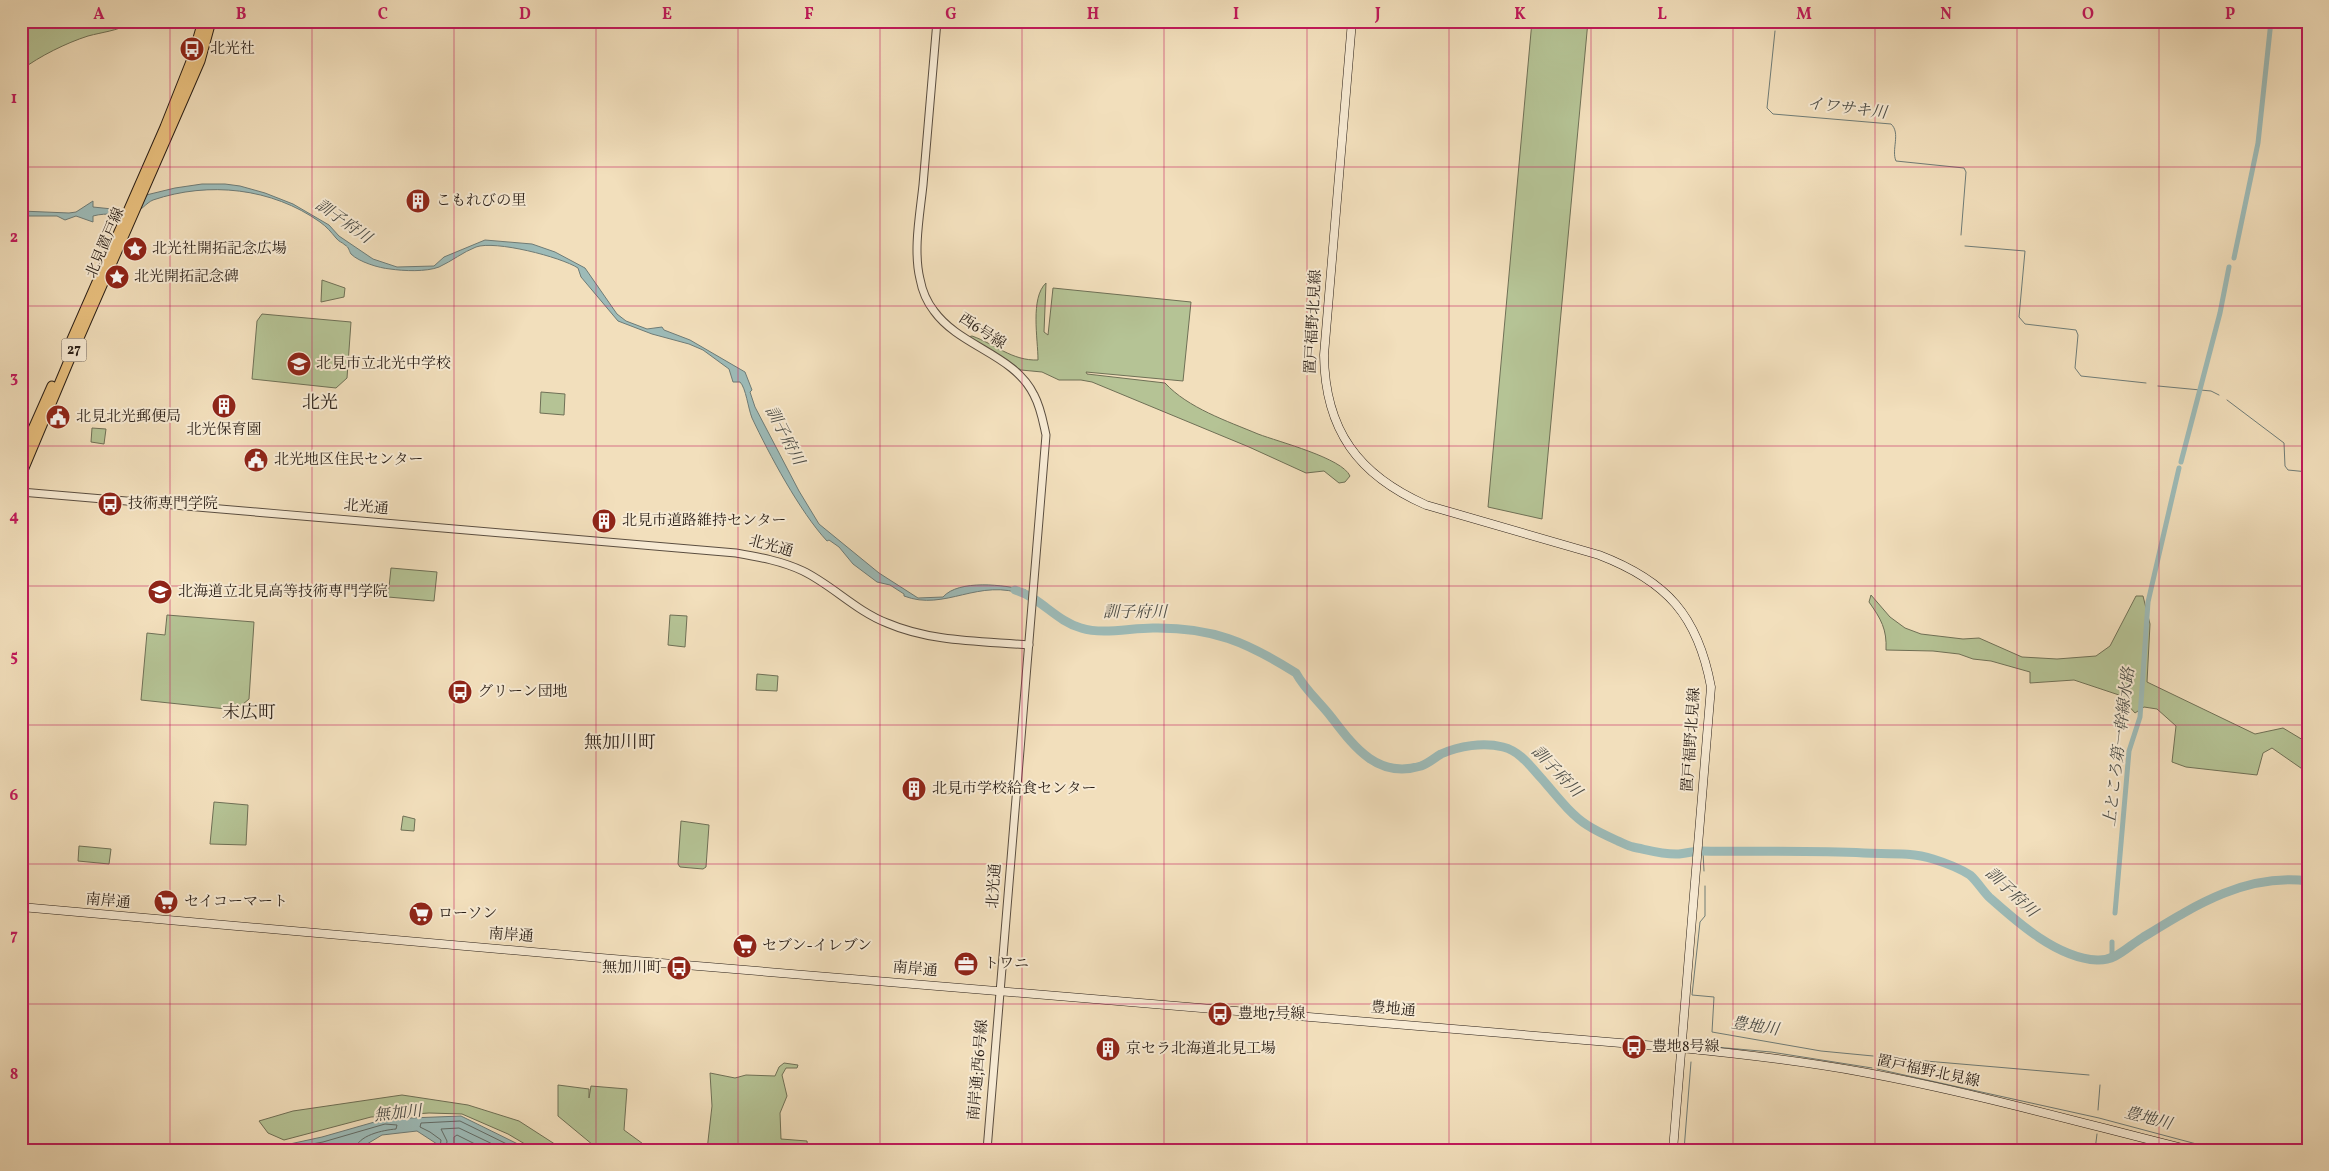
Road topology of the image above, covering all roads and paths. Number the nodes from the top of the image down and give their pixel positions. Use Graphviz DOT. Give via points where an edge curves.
graph roads {
  1 [pos="204,21"];
  2 [pos="211,21"];
  3 [pos="937,21"];
  4 [pos="1352,21"];
  5 [pos="144,181"];
  6 [pos="123,227"];
  7 [pos="21,456"];
  8 [pos="21,475"];
  9 [pos="21,492"];
  10 [pos="1029,645"];
  11 [pos="21,907"];
  12 [pos="1000,992"];
  13 [pos="1681,1048"];
  14 [pos="986,1150"];
  15 [pos="1673,1150"];
  16 [pos="2190,1150"];
  1 -- 5 [label="main road, 北見置戸線 / 27"];
  2 -- 5 [label="main road, 北見置戸線 / 27" via="196,68"];
  3 -- 10 [label="street, 西6号線" via="920,214 920,279 926,298 944,324 1012,368 1034,394 1040,410 1046,436"];
  4 -- 13 [label="main road, 置戸福野北見線" via="1324,355 1325,384 1346,441 1360,460 1388,486 1405,495 1599,555 1648,578 1671,598 1694,630 1705,658 1711,687"];
  5 -- 6 [label="main road, 北見置戸線 / 27"];
  6 -- 7 [label="main road, 北見置戸線 / 27"];
  6 -- 8 [label="main road, 北見置戸線 / 27"];
  9 -- 10 [label="street, 北光通" via="736,553 767,558 803,571 884,623 914,634"];
  10 -- 12 [label="street, 北光通"];
  11 -- 12 [label="main road, 南岸通"];
  12 -- 13 [label="main road, 豊地通"];
  12 -- 14 [label="street, 南岸通;西6号線"];
  13 -- 15 [label="main road"];
  13 -- 16 [label="main road, 置戸福野北見線" via="1808,1063 1883,1076"];
}
